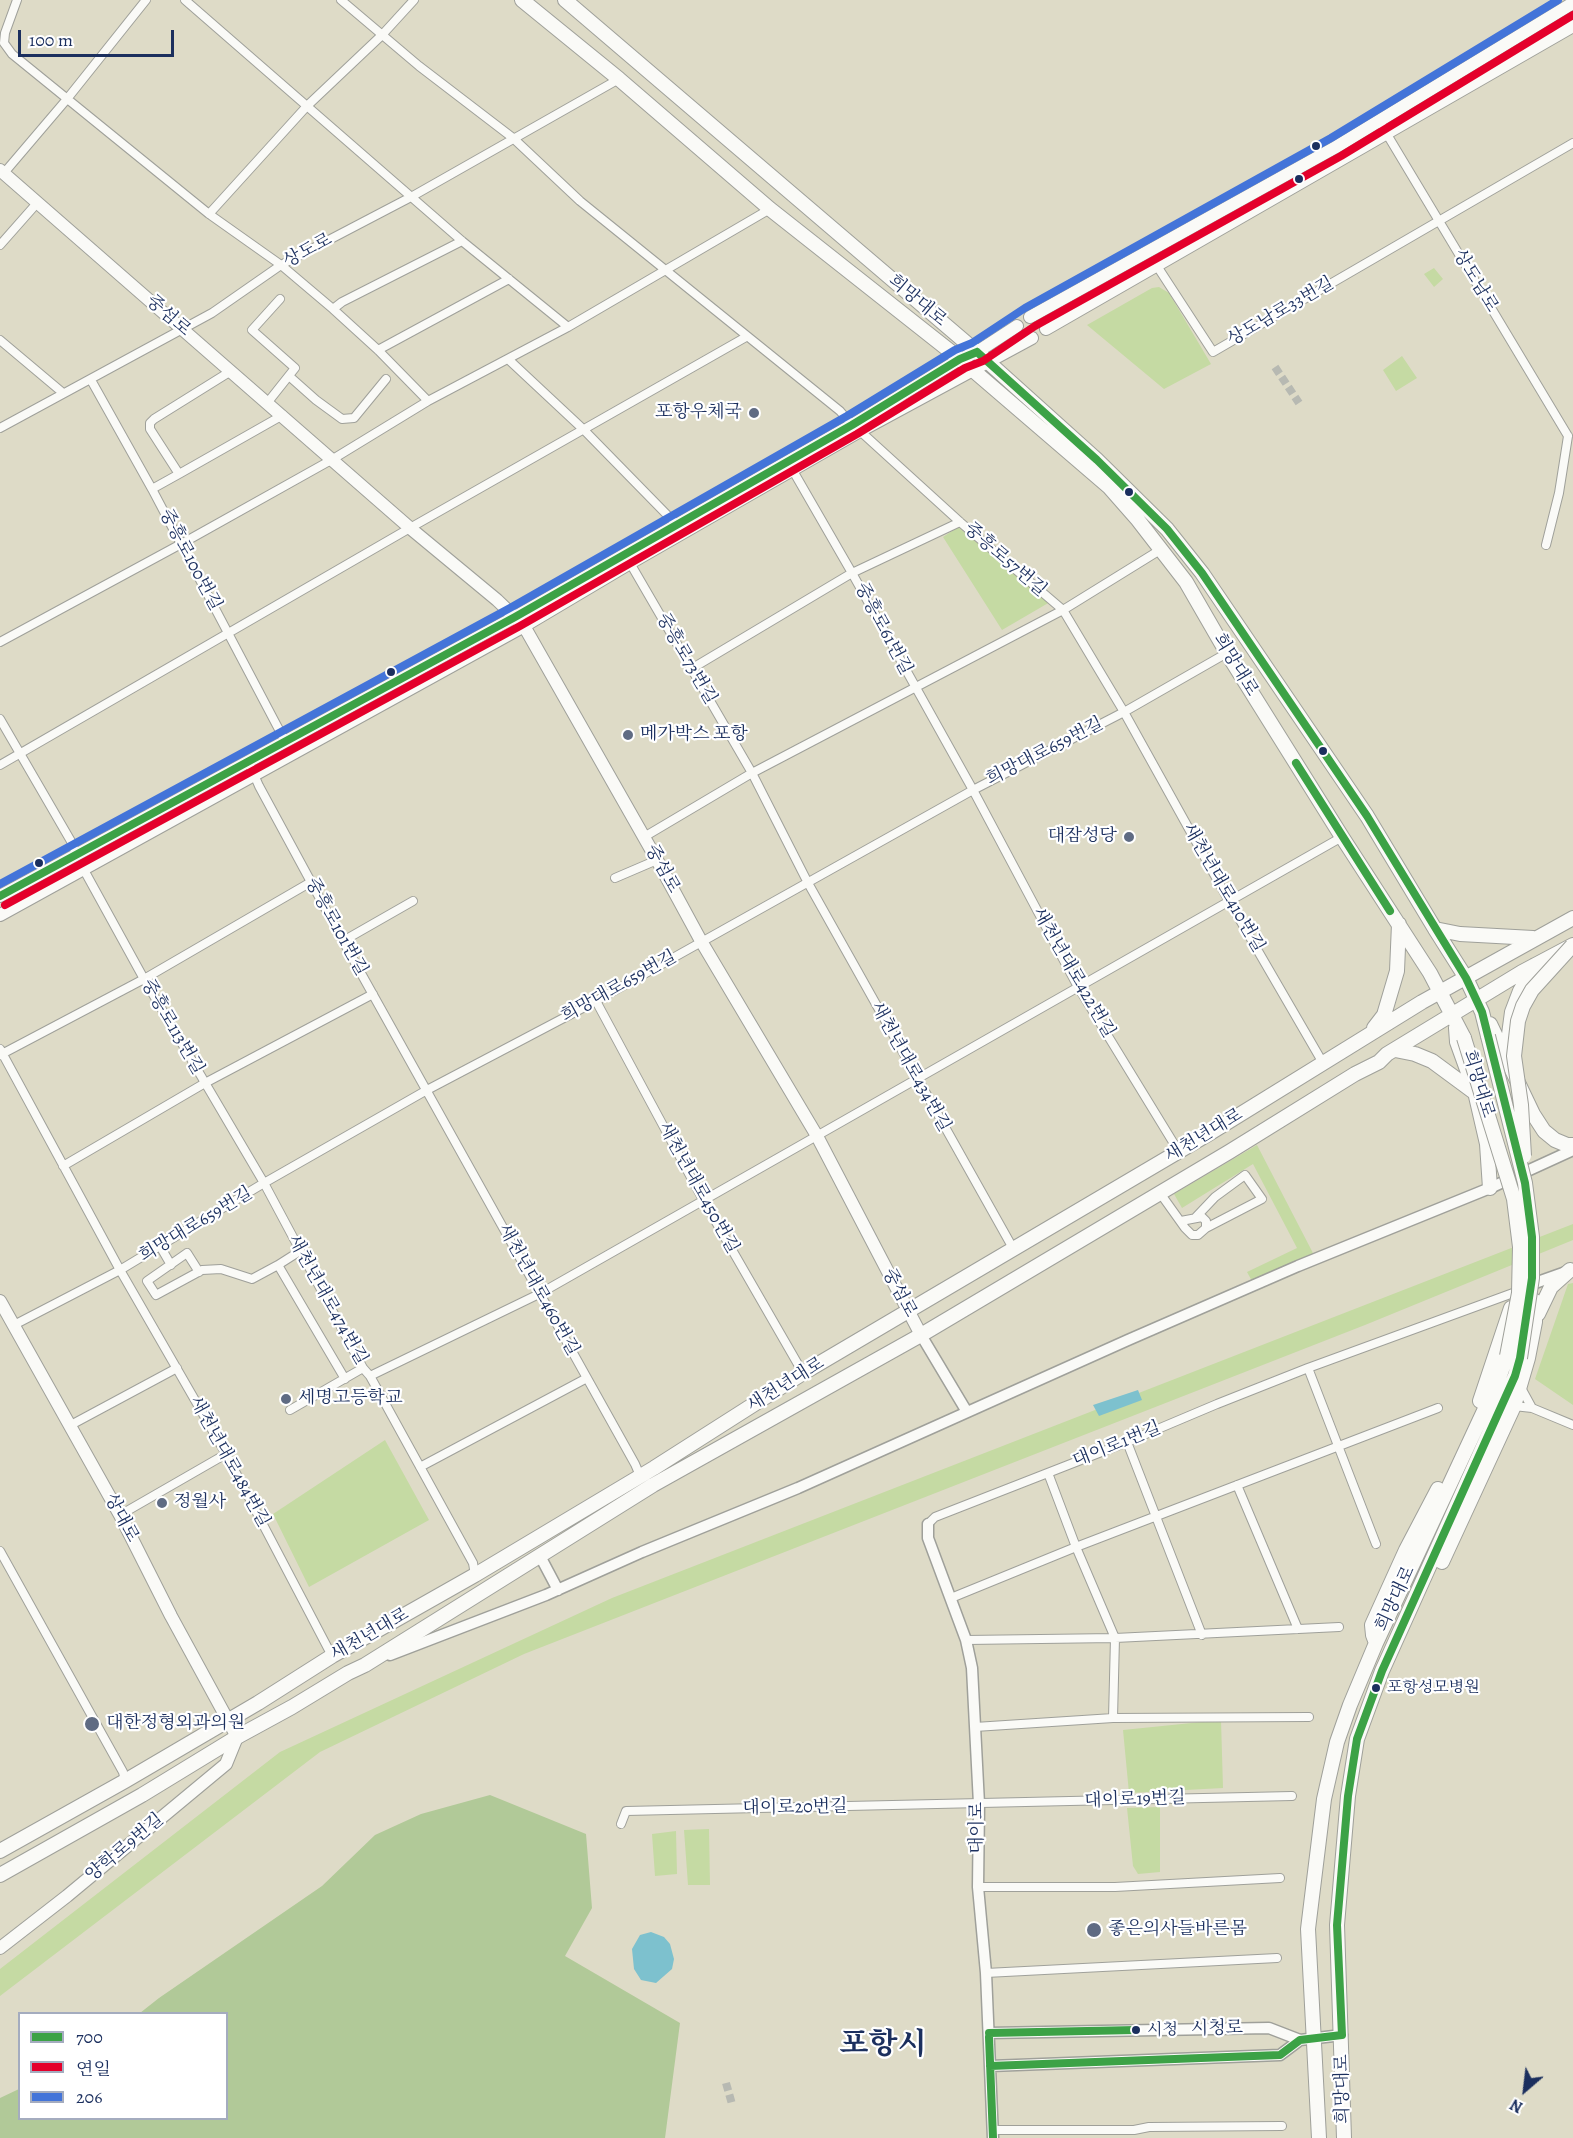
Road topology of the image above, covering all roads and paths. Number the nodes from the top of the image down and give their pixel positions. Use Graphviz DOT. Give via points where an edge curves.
graph roads {
  1 [pos="17,0"];
  2 [pos="146,0"];
  3 [pos="185,0"];
  4 [pos="340,0"];
  5 [pos="414,0"];
  6 [pos="522,0"];
  7 [pos="565,0"];
  8 [pos="1573,3"];
  9 [pos="1573,26"];
  10 [pos="382,35"];
  11 [pos="619,79"];
  12 [pos="67,99"];
  13 [pos="307,106"];
  14 [pos="1379,121"];
  15 [pos="1387,133"];
  16 [pos="513,138"];
  17 [pos="1573,143"];
  18 [pos="2,172"];
  19 [pos="411,197"];
  20 [pos="38,202"];
  21 [pos="770,209"];
  22 [pos="209,214"];
  23 [pos="1438,219"];
  24 [pos="462,241"];
  25 [pos="0,245"];
  26 [pos="281,265"];
  27 [pos="1157,266"];
  28 [pos="664,271"];
  29 [pos="509,279"];
  30 [pos="280,298"];
  31 [pos="333,309"];
  32 [pos="1030,317"];
  33 [pos="1017,326"];
  34 [pos="568,327"];
  35 [pos="183,329"];
  36 [pos="1046,329"];
  37 [pos="746,337"];
  38 [pos="1032,338"];
  39 [pos="0,340"];
  40 [pos="378,350"];
  41 [pos="977,352"];
  42 [pos="508,358"];
  43 [pos="960,359"];
  44 [pos="987,363"];
  45 [pos="231,371"];
  46 [pos="973,371"];
  47 [pos="289,376"];
  48 [pos="386,379"];
  49 [pos="91,380"];
  50 [pos="63,393"];
  51 [pos="428,401"];
  52 [pos="268,402"];
  53 [pos="283,415"];
  54 [pos="0,428"];
  55 [pos="856,428"];
  56 [pos="584,430"];
  57 [pos="1570,434"];
  58 [pos="333,459"];
  59 [pos="792,469"];
  60 [pos="178,474"];
  61 [pos="152,489"];
  62 [pos="960,522"];
  63 [pos="676,525"];
  64 [pos="410,528"];
  65 [pos="181,544"];
  66 [pos="1546,545"];
  67 [pos="1160,550"];
  68 [pos="630,563"];
  69 [pos="852,573"];
  70 [pos="1063,610"];
  71 [pos="519,622"];
  72 [pos="229,632"];
  73 [pos="0,642"];
  74 [pos="1227,653"];
  75 [pos="691,669"];
  76 [pos="915,688"];
  77 [pos="1124,712"];
  78 [pos="0,719"];
  79 [pos="285,741"];
  80 [pos="20,754"];
  81 [pos="248,761"];
  82 [pos="0,765"];
  83 [pos="752,773"];
  84 [pos="254,775"];
  85 [pos="973,790"];
  86 [pos="644,837"];
  87 [pos="1342,837"];
  88 [pos="76,854"];
  89 [pos="657,860"];
  90 [pos="84,870"];
  91 [pos="615,878"];
  92 [pos="311,882"];
  93 [pos="808,883"];
  94 [pos="0,896"];
  95 [pos="413,901"];
  96 [pos="1229,901"];
  97 [pos="0,915"];
  98 [pos="1573,918"];
  99 [pos="1399,924"];
  100 [pos="1435,929"];
  101 [pos="1535,938"];
  102 [pos="343,941"];
  103 [pos="701,941"];
  104 [pos="1573,946"];
  105 [pos="1535,965"];
  106 [pos="1466,978"];
  107 [pos="144,979"];
  108 [pos="1078,987"];
  109 [pos="1440,992"];
  110 [pos="373,994"];
  111 [pos="596,1001"];
  112 [pos="1478,1004"];
  113 [pos="1454,1017"];
  114 [pos="1368,1034"];
  115 [pos="1395,1050"];
  116 [pos="1,1053"];
  117 [pos="1506,1059"];
  118 [pos="1323,1063"];
  119 [pos="916,1079"];
  120 [pos="205,1083"];
  121 [pos="428,1090"];
  122 [pos="1475,1092"];
  123 [pos="817,1136"];
  124 [pos="1573,1145"];
  125 [pos="1573,1150"];
  126 [pos="1179,1152"];
  127 [pos="63,1166"];
  128 [pos="1520,1180"];
  129 [pos="264,1183"];
  130 [pos="1490,1188"];
  131 [pos="1160,1193"];
  132 [pos="704,1200"];
  133 [pos="1196,1217"];
  134 [pos="1180,1221"];
  135 [pos="1206,1228"];
  136 [pos="160,1246"];
  137 [pos="1014,1250"];
  138 [pos="300,1251"];
  139 [pos="278,1264"];
  140 [pos="171,1265"];
  141 [pos="1571,1269"];
  142 [pos="120,1270"];
  143 [pos="200,1272"];
  144 [pos="1535,1283"];
  145 [pos="539,1294"];
  146 [pos="1514,1295"];
  147 [pos="0,1301"];
  148 [pos="1534,1301"];
  149 [pos="908,1312"];
  150 [pos="1535,1322"];
  151 [pos="14,1325"];
  152 [pos="921,1335"];
  153 [pos="1513,1357"];
  154 [pos="177,1368"];
  155 [pos="363,1368"];
  156 [pos="1308,1368"];
  157 [pos="802,1373"];
  158 [pos="370,1376"];
  159 [pos="587,1378"];
  160 [pos="345,1380"];
  161 [pos="1520,1386"];
  162 [pos="1514,1406"];
  163 [pos="1438,1408"];
  164 [pos="1532,1408"];
  165 [pos="290,1410"];
  166 [pos="967,1412"];
  167 [pos="1573,1425"];
  168 [pos="69,1426"];
  169 [pos="1127,1442"];
  170 [pos="1338,1446"];
  171 [pos="226,1454"];
  172 [pos="420,1467"];
  173 [pos="1048,1473"];
  174 [pos="639,1475"];
  175 [pos="1237,1485"];
  176 [pos="647,1489"];
  177 [pos="120,1515"];
  178 [pos="1155,1518"];
  179 [pos="928,1524"];
  180 [pos="1376,1544"];
  181 [pos="1076,1547"];
  182 [pos="0,1551"];
  183 [pos="540,1556"];
  184 [pos="475,1575"];
  185 [pos="558,1590"];
  186 [pos="951,1598"];
  187 [pos="1339,1627"];
  188 [pos="1298,1629"];
  189 [pos="1202,1635"];
  190 [pos="1115,1638"];
  191 [pos="966,1640"];
  192 [pos="1376,1643"];
  193 [pos="1391,1651"];
  194 [pos="332,1656"];
  195 [pos="365,1665"];
  196 [pos="1309,1717"];
  197 [pos="1113,1718"];
  198 [pos="228,1720"];
  199 [pos="975,1727"];
  200 [pos="237,1737"];
  201 [pos="125,1782"];
  202 [pos="1292,1796"];
  203 [pos="979,1804"];
  204 [pos="621,1824"];
  205 [pos="0,1851"];
  206 [pos="0,1875"];
  207 [pos="1280,1878"];
  208 [pos="978,1887"];
  209 [pos="0,1948"];
  210 [pos="1277,1958"];
  211 [pos="986,1973"];
  212 [pos="989,2033"];
  213 [pos="1342,2035"];
  214 [pos="1314,2038"];
  215 [pos="1300,2040"];
  216 [pos="990,2066"];
  217 [pos="1282,2126"];
  218 [pos="993,2134"];
  219 [pos="1319,2138"];
  220 [pos="1344,2138"];
  1 -- 12 [label="street" via="4,43"];
  2 -- 12 [label="street, 중섬로"];
  3 -- 13 [label="street"];
  4 -- 10 [label="street, 중흥로57번길"];
  5 -- 10 [label="street"];
  6 -- 11 [label="main road, 희망대로"];
  7 -- 41 [label="main road, 희망대로"];
  8 -- 14 [label="main road"];
  9 -- 15 [label="main road"];
  10 -- 13 [label="street"];
  10 -- 16 [label="street, 중흥로57번길"];
  11 -- 16 [label="street, 상도로"];
  11 -- 21 [label="main road, 희망대로"];
  12 -- 18 [label="street, 중섬로"];
  12 -- 22 [label="street"];
  13 -- 19 [label="street"];
  13 -- 22 [label="street"];
  14 -- 15 [label="street, 상도남로"];
  14 -- 32 [label="main road"];
  15 -- 23 [label="street, 상도남로"];
  15 -- 27 [label="main road"];
  16 -- 19 [label="street, 상도로"];
  16 -- 28 [label="street, 중흥로57번길"];
  17 -- 23 [label="street"];
  18 -- 20 [label="main road, 중섬로"];
  19 -- 24 [label="street"];
  19 -- 26 [label="street, 상도로"];
  20 -- 25 [label="street"];
  20 -- 35 [label="main road, 중섬로"];
  21 -- 28 [label="street"];
  21 -- 43 [label="main road, 희망대로"];
  22 -- 26 [label="street"];
  23 -- 27 [label="street, 상도남로33번길" via="1213,352"];
  23 -- 57 [label="street, 상도남로"];
  24 -- 29 [label="street"];
  24 -- 31 [label="street"];
  26 -- 31 [label="street"];
  26 -- 35 [label="street, 상도로"];
  27 -- 36 [label="main road"];
  28 -- 34 [label="street"];
  28 -- 37 [label="street, 중흥로57번길"];
  29 -- 34 [label="street"];
  29 -- 40 [label="street"];
  30 -- 47 [label="street" via="252,330 295,368"];
  31 -- 40 [label="street"];
  33 -- 41 [label="main road"];
  34 -- 42 [label="street"];
  35 -- 45 [label="main road, 중섬로"];
  35 -- 49 [label="street, 상도로"];
  37 -- 55 [label="street, 중흥로57번길"];
  37 -- 56 [label="street"];
  38 -- 44 [label="main road"];
  39 -- 50 [label="street"];
  40 -- 51 [label="street"];
  41 -- 43 [label="main road"];
  41 -- 44 [label="main road, 희망대로"];
  42 -- 51 [label="street"];
  42 -- 56 [label="street"];
  43 -- 46 [label="main road, 희망대로"];
  43 -- 55 [label="main road"];
  44 -- 46 [label="main road"];
  44 -- 100 [label="main road, 희망대로" via="1128,489 1202,573 1366,816"];
  45 -- 52 [label="main road, 중섬로"];
  45 -- 60 [label="street" via="150,423"];
  46 -- 55 [label="main road"];
  46 -- 67 [label="main road, 희망대로" via="1109,487"];
  47 -- 48 [label="street" via="342,419 354,418"];
  47 -- 52 [label="street"];
  49 -- 50 [label="street, 상도로"];
  49 -- 61 [label="street, 중흥로100번길"];
  50 -- 54 [label="street, 상도로"];
  51 -- 58 [label="street"];
  52 -- 53 [label="main road, 중섬로"];
  53 -- 58 [label="main road, 중섬로"];
  53 -- 60 [label="street"];
  55 -- 59 [label="main road"];
  55 -- 62 [label="street, 중흥로57번길"];
  55 -- 63 [label="main road"];
  56 -- 63 [label="street"];
  56 -- 64 [label="street"];
  57 -- 66 [label="street"];
  58 -- 64 [label="main road, 중섬로"];
  58 -- 65 [label="street"];
  59 -- 68 [label="main road"];
  59 -- 69 [label="street, 중흥로61번길"];
  60 -- 61 [label="street"];
  61 -- 65 [label="street, 중흥로100번길"];
  62 -- 69 [label="street"];
  62 -- 70 [label="street, 중흥로57번길"];
  63 -- 71 [label="main road"];
  64 -- 71 [label="main road, 중섬로"];
  64 -- 72 [label="street"];
  65 -- 72 [label="street, 중흥로100번길"];
  65 -- 73 [label="street"];
  67 -- 70 [label="street"];
  67 -- 74 [label="main road, 희망대로" via="1186,582"];
  68 -- 71 [label="main road"];
  68 -- 75 [label="street, 중흥로73번길"];
  69 -- 75 [label="street"];
  69 -- 76 [label="street, 중흥로61번길"];
  70 -- 76 [label="street"];
  70 -- 77 [label="street, 중흥로57번길"];
  71 -- 79 [label="main road"];
  71 -- 84 [label="main road"];
  71 -- 86 [label="main road, 중섬로"];
  72 -- 79 [label="street, 중흥로100번길"];
  72 -- 80 [label="street"];
  74 -- 77 [label="street, 희망대로659번길"];
  74 -- 87 [label="main road, 희망대로"];
  75 -- 83 [label="street, 중흥로73번길"];
  76 -- 83 [label="street"];
  76 -- 85 [label="street, 중흥로61번길"];
  77 -- 85 [label="street, 희망대로659번길"];
  77 -- 96 [label="street, 새천년대로410번길"];
  78 -- 80 [label="street"];
  79 -- 81 [label="main road"];
  80 -- 82 [label="street"];
  80 -- 88 [label="street"];
  81 -- 84 [label="street, 중흥로101번길"];
  81 -- 88 [label="main road"];
  83 -- 86 [label="street"];
  83 -- 93 [label="street, 중흥로73번길"];
  84 -- 90 [label="main road"];
  84 -- 92 [label="street, 중흥로101번길"];
  85 -- 93 [label="street, 희망대로659번길"];
  85 -- 108 [label="street, 새천년대로422번길"];
  86 -- 89 [label="main road, 중섬로"];
  87 -- 96 [label="street"];
  87 -- 99 [label="main road, 희망대로"];
  88 -- 94 [label="main road"];
  89 -- 91 [label="street"];
  89 -- 103 [label="main road, 중섬로"];
  90 -- 97 [label="main road"];
  90 -- 107 [label="street, 중흥로113번길"];
  92 -- 102 [label="street, 중흥로101번길"];
  92 -- 107 [label="street"];
  93 -- 103 [label="street, 희망대로659번길"];
  93 -- 119 [label="street, 새천년대로434번길"];
  95 -- 102 [label="street"];
  96 -- 108 [label="street"];
  96 -- 118 [label="street, 새천년대로410번길"];
  98 -- 101 [label="main road, 새천년대로"];
  99 -- 109 [label="main road, 희망대로"];
  99 -- 114 [label="main road" via="1392,992 1384,1015"];
  100 -- 101 [label="main road"];
  100 -- 106 [label="main road, 희망대로"];
  101 -- 106 [label="main road, 새천년대로"];
  102 -- 110 [label="street, 중흥로101번길"];
  103 -- 111 [label="street, 희망대로659번길"];
  103 -- 123 [label="main road, 중섬로"];
  104 -- 105 [label="main road, 새천년대로"];
  104 -- 128 [label="main road, bridge" via="1532,990 1518,1021 1514,1056 1521,1105"];
  105 -- 112 [label="main road, 새천년대로"];
  105 -- 117 [label="main road" via="1512,1012"];
  106 -- 109 [label="main road, 새천년대로"];
  106 -- 112 [label="main road, 희망대로"];
  107 -- 116 [label="street"];
  107 -- 120 [label="street, 중흥로113번길"];
  108 -- 119 [label="street"];
  108 -- 126 [label="street, 새천년대로422번길"];
  109 -- 113 [label="main road, 희망대로"];
  109 -- 114 [label="main road, 새천년대로"];
  110 -- 120 [label="street"];
  110 -- 121 [label="street, 중흥로101번길"];
  111 -- 121 [label="street, 희망대로659번길"];
  111 -- 132 [label="street, 새천년대로450번길"];
  112 -- 113 [label="main road, 새천년대로"];
  112 -- 117 [label="main road"];
  112 -- 128 [label="main road, 희망대로, bridge"];
  113 -- 115 [label="main road, 새천년대로"];
  113 -- 122 [label="main road" via="1457,1042"];
  113 -- 153 [label="main road, 희망대로, bridge" via="1514,1199 1520,1247"];
  114 -- 118 [label="main road, 새천년대로"];
  115 -- 122 [label="main road" via="1432,1061"];
  115 -- 131 [label="main road, 새천년대로"];
  116 -- 127 [label="street, 새천년대로484번길"];
  117 -- 124 [label="main road" via="1544,1131 1555,1140"];
  118 -- 126 [label="main road, 새천년대로"];
  119 -- 123 [label="street"];
  119 -- 137 [label="street, 새천년대로434번길"];
  120 -- 127 [label="street"];
  120 -- 129 [label="street, 중흥로113번길"];
  121 -- 129 [label="street, 희망대로659번길"];
  121 -- 145 [label="street, 새천년대로460번길"];
  122 -- 130 [label="main road" via="1487,1144"];
  123 -- 132 [label="street"];
  123 -- 149 [label="main road, 중섬로"];
  125 -- 128 [label="street"];
  126 -- 137 [label="main road, 새천년대로"];
  127 -- 142 [label="street, 새천년대로484번길"];
  128 -- 130 [label="street"];
  128 -- 153 [label="main road, 희망대로, bridge" via="1532,1237 1532,1278"];
  129 -- 136 [label="street, 희망대로659번길"];
  129 -- 138 [label="street, 새천년대로474번길"];
  130 -- 166 [label="street" via="1298,1266"];
  131 -- 134 [label="street"];
  131 -- 152 [label="main road, 새천년대로"];
  132 -- 145 [label="street"];
  132 -- 157 [label="street, 새천년대로450번길"];
  133 -- 134 [label="street"];
  133 -- 135 [label="street" via="1206,1221"];
  133 -- 135 [label="street" via="1245,1175 1262,1199"];
  134 -- 135 [label="street" via="1192,1235"];
  136 -- 140 [label="street"];
  136 -- 142 [label="street, 희망대로659번길"];
  137 -- 149 [label="main road, 새천년대로"];
  138 -- 139 [label="street"];
  138 -- 155 [label="street, 새천년대로474번길"];
  139 -- 143 [label="street" via="252,1279 221,1269"];
  139 -- 160 [label="street"];
  140 -- 143 [label="street" via="187,1253"];
  140 -- 143 [label="street" via="147,1281 156,1295"];
  141 -- 144 [label="street"];
  141 -- 150 [label="main road" via="1551,1287"];
  142 -- 151 [label="street, 희망대로659번길"];
  142 -- 154 [label="street, 새천년대로484번길"];
  144 -- 146 [label="main road" via="1524,1277 1517,1280"];
  144 -- 148 [label="main road" via="1538,1295"];
  145 -- 158 [label="street"];
  145 -- 159 [label="street, 새천년대로460번길"];
  146 -- 148 [label="main road" via="1520,1303"];
  146 -- 156 [label="street, 대이로1번길"];
  146 -- 192 [label="main road" via="1470,1428 1406,1550 1372,1626"];
  147 -- 151 [label="main road, 상대로"];
  148 -- 150 [label="main road"];
  149 -- 152 [label="main road, 중섬로"];
  149 -- 157 [label="main road, 새천년대로"];
  150 -- 161 [label="main road"];
  151 -- 168 [label="main road, 상대로"];
  152 -- 166 [label="street"];
  152 -- 176 [label="main road, 새천년대로"];
  153 -- 192 [label="main road, 희망대로" via="1497,1383"];
  153 -- 193 [label="main road, 희망대로" via="1515,1376"];
  154 -- 168 [label="street"];
  154 -- 171 [label="street, 새천년대로484번길"];
  155 -- 158 [label="street, 새천년대로474번길"];
  155 -- 160 [label="street"];
  156 -- 169 [label="street, 대이로1번길"];
  156 -- 170 [label="street"];
  157 -- 174 [label="main road, 새천년대로"];
  158 -- 172 [label="street, 새천년대로474번길"];
  159 -- 172 [label="street"];
  159 -- 174 [label="street, 새천년대로460번길"];
  160 -- 165 [label="street"];
  161 -- 162 [label="main road"];
  161 -- 164 [label="street"];
  162 -- 164 [label="street"];
  162 -- 193 [label="main road" via="1408,1634"];
  163 -- 170 [label="street"];
  164 -- 167 [label="street"];
  166 -- 185 [label="street, 새천년대로"];
  168 -- 177 [label="main road, 상대로"];
  169 -- 173 [label="street, 대이로1번길"];
  169 -- 178 [label="street"];
  170 -- 175 [label="street"];
  170 -- 180 [label="street"];
  171 -- 177 [label="street"];
  171 -- 194 [label="street, 새천년대로484번길"];
  172 -- 184 [label="street, 새천년대로474번길" via="473,1563"];
  173 -- 179 [label="street, 대이로1번길" via="935,1517"];
  173 -- 181 [label="street"];
  174 -- 176 [label="street, 새천년대로460번길"];
  174 -- 184 [label="main road, 새천년대로"];
  175 -- 178 [label="street"];
  175 -- 188 [label="street"];
  176 -- 183 [label="main road, 새천년대로"];
  177 -- 198 [label="main road, 상대로"];
  178 -- 181 [label="street"];
  178 -- 189 [label="street"];
  179 -- 186 [label="street, 대이로" via="928,1538"];
  181 -- 186 [label="street"];
  181 -- 190 [label="street"];
  182 -- 201 [label="street" via="123,1772"];
  183 -- 185 [label="street"];
  183 -- 195 [label="main road, 새천년대로"];
  184 -- 194 [label="main road, 새천년대로"];
  185 -- 195 [label="street, 새천년대로"];
  186 -- 191 [label="street, 대이로"];
  187 -- 188 [label="street"];
  188 -- 189 [label="street"];
  189 -- 190 [label="street"];
  190 -- 191 [label="street"];
  190 -- 197 [label="street"];
  191 -- 199 [label="street, 대이로" via="972,1668"];
  192 -- 214 [label="main road, 희망대로" via="1337,1742 1324,1799 1308,1929"];
  193 -- 213 [label="main road, 희망대로" via="1357,1739 1348,1797 1337,1925"];
  194 -- 198 [label="main road, 새천년대로"];
  195 -- 200 [label="main road, 새천년대로"];
  196 -- 197 [label="street"];
  197 -- 199 [label="street"];
  198 -- 200 [label="main road, 상대로"];
  198 -- 201 [label="main road, 새천년대로"];
  199 -- 203 [label="street, 대이로"];
  200 -- 206 [label="main road, 새천년대로"];
  200 -- 209 [label="main road, 양학로9번길" via="226,1764"];
  201 -- 205 [label="main road, 새천년대로"];
  202 -- 203 [label="street, 대이로19번길"];
  203 -- 204 [label="street, 대이로20번길" via="626,1811"];
  203 -- 208 [label="street, 대이로"];
  207 -- 208 [label="street" via="1115,1887"];
  208 -- 211 [label="street, 대이로"];
  210 -- 211 [label="street"];
  211 -- 212 [label="street, 대이로"];
  212 -- 215 [label="street, 시청로" via="1269,2028"];
  212 -- 216 [label="street, 대이로"];
  213 -- 214 [label="street, 시청로"];
  213 -- 220 [label="main road, 희망대로"];
  214 -- 215 [label="street, 시청로"];
  214 -- 219 [label="main road, 희망대로"];
  215 -- 216 [label="street, 시청로" via="1280,2055"];
  216 -- 218 [label="street, 대이로"];
  217 -- 218 [label="street"];
}
